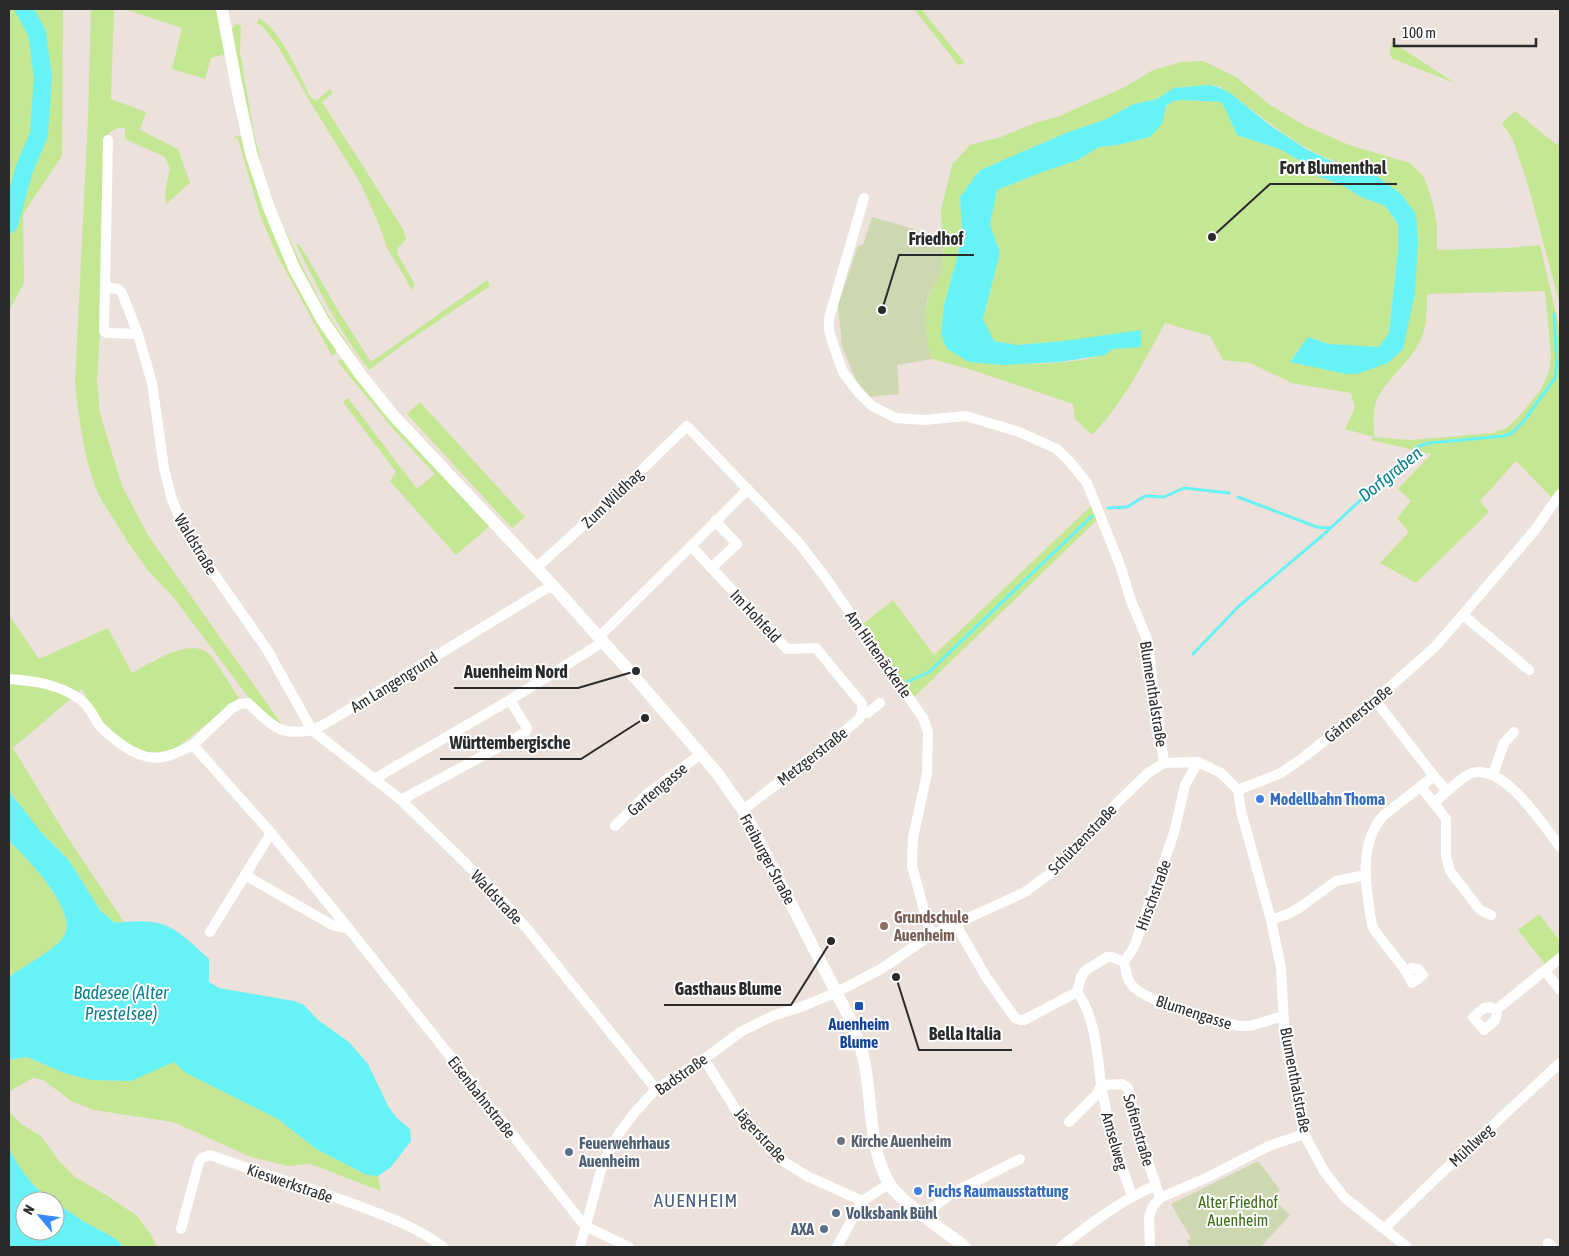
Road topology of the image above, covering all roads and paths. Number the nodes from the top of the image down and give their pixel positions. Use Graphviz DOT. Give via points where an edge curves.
graph roads {
  1 [pos="222,9"];
  2 [pos="108,140"];
  3 [pos="864,198"];
  4 [pos="105,287"];
  5 [pos="138,334"];
  6 [pos="686,426"];
  7 [pos="748,489"];
  8 [pos="1560,494"];
  9 [pos="715,521"];
  10 [pos="690,546"];
  11 [pos="536,568"];
  12 [pos="711,568"];
  13 [pos="552,585"];
  14 [pos="1463,615"];
  15 [pos="601,639"];
  16 [pos="1529,670"];
  17 [pos="9,679"];
  18 [pos="510,700"];
  19 [pos="1375,700"];
  20 [pos="880,703"];
  21 [pos="862,712"];
  22 [pos="312,730"];
  23 [pos="1514,732"];
  24 [pos="193,745"];
  25 [pos="701,754"];
  26 [pos="1198,762"];
  27 [pos="1164,763"];
  28 [pos="1493,775"];
  29 [pos="1434,776"];
  30 [pos="374,780"];
  31 [pos="1421,787"];
  32 [pos="1238,790"];
  33 [pos="1447,791"];
  34 [pos="401,800"];
  35 [pos="1434,803"];
  36 [pos="743,810"];
  37 [pos="615,826"];
  38 [pos="271,832"];
  39 [pos="1556,835"];
  40 [pos="1560,847"];
  41 [pos="245,875"];
  42 [pos="1366,876"];
  43 [pos="1491,915"];
  44 [pos="1271,920"];
  45 [pos="955,923"];
  46 [pos="349,929"];
  47 [pos="210,932"];
  48 [pos="931,935"];
  49 [pos="1560,958"];
  50 [pos="1124,962"];
  51 [pos="1406,971"];
  52 [pos="1545,971"];
  53 [pos="1560,990"];
  54 [pos="837,992"];
  55 [pos="1076,992"];
  56 [pos="1496,1010"];
  57 [pos="1283,1016"];
  58 [pos="704,1059"];
  59 [pos="1560,1063"];
  60 [pos="1101,1085"];
  61 [pos="656,1089"];
  62 [pos="1069,1122"];
  63 [pos="1304,1134"];
  64 [pos="1020,1159"];
  65 [pos="889,1184"];
  66 [pos="1156,1186"];
  67 [pos="1132,1196"];
  68 [pos="1160,1198"];
  69 [pos="862,1201"];
  70 [pos="924,1215"];
  71 [pos="584,1226"];
  72 [pos="182,1229"];
  73 [pos="1384,1229"];
  74 [pos="443,1247"];
  75 [pos="580,1247"];
  76 [pos="629,1247"];
  77 [pos="837,1247"];
  78 [pos="965,1247"];
  79 [pos="1061,1247"];
  80 [pos="1150,1247"];
  81 [pos="1407,1247"];
  1 -- 11 [label="street, Freiburger Straße" via="251,153 294,268 323,321 393,415"];
  2 -- 4 [label="street"];
  3 -- 27 [label="street, Blumenthalstraße" via="829,318 832,344 843,372 868,403 896,418 924,420 966,416 1043,442 1057,449 1070,462 1087,483 1147,639"];
  4 -- 5 [label="street, Waldstraße" via="122,293"];
  4 -- 5 [label="street" via="104,331 107,334"];
  5 -- 22 [label="street, Waldstraße" via="156,404 164,468 179,516 201,556 268,652"];
  6 -- 7 [label="street, Am Hirtenäckerle"];
  6 -- 11 [label="street, Zum Wildhag"];
  7 -- 9 [label="street"];
  7 -- 48 [label="street, Am Hirtenäckerle" via="799,543 825,577 923,718 928,732 927,773 912,838 912,866"];
  8 -- 14 [label="street, Gärtnerstraße" via="1535,530"];
  9 -- 10 [label="street"];
  9 -- 12 [label="street" via="736,544"];
  10 -- 12 [label="street, Im Hohfeld"];
  10 -- 15 [label="street"];
  11 -- 13 [label="street, Freiburger Straße"];
  12 -- 21 [label="street, Im Hohfeld" via="787,649 816,648 862,704"];
  13 -- 15 [label="street, Freiburger Straße"];
  13 -- 22 [label="street, Am Langengrund"];
  14 -- 16 [label="street"];
  14 -- 19 [label="street, Gärtnerstraße" via="1436,646"];
  15 -- 18 [label="street"];
  15 -- 25 [label="street, Freiburger Straße"];
  17 -- 24 [label="street" via="38,681 65,689 83,702 112,738 142,757 165,756"];
  18 -- 30 [label="street"];
  18 -- 34 [label="street" via="527,728 525,733"];
  19 -- 29 [label="street"];
  19 -- 32 [label="street, Gärtnerstraße" via="1280,773"];
  20 -- 21 [label="street, Metzgerstraße" via="868,712"];
  21 -- 36 [label="street, Metzgerstraße" via="835,739"];
  22 -- 24 [label="street" via="285,731 273,726 248,703 240,704"];
  22 -- 30 [label="street, Waldstraße"];
  23 -- 28 [label="street" via="1504,742"];
  24 -- 38 [label="street, Eisenbahnstraße"];
  25 -- 36 [label="street, Freiburger Straße"];
  25 -- 37 [label="street, Gartengasse" via="647,794"];
  26 -- 27 [label="street, Blumenthalstraße"];
  26 -- 32 [label="street, Blumenthalstraße" via="1221,773"];
  26 -- 50 [label="street, Hirschstraße" via="1185,786 1174,833 1134,947"];
  27 -- 45 [label="street, Schützenstraße" via="1141,779 1055,870 1026,892"];
  28 -- 33 [label="street" via="1483,772 1470,774"];
  28 -- 39 [label="street" via="1505,781"];
  29 -- 31 [label="street"];
  29 -- 33 [label="street"];
  30 -- 34 [label="street, Waldstraße"];
  31 -- 35 [label="street"];
  31 -- 42 [label="street" via="1377,823 1367,845"];
  32 -- 44 [label="street, Blumenthalstraße"];
  33 -- 35 [label="street"];
  34 -- 61 [label="street, Waldstraße" via="502,900"];
  35 -- 43 [label="street" via="1446,819 1446,856 1450,871 1480,910"];
  36 -- 54 [label="street, Freiburger Straße"];
  38 -- 41 [label="street"];
  38 -- 46 [label="street, Eisenbahnstraße"];
  39 -- 40 [label="street"];
  41 -- 46 [label="street" via="332,925"];
  41 -- 47 [label="street"];
  42 -- 44 [label="street" via="1336,881 1299,908"];
  42 -- 51 [label="street" via="1372,925"];
  44 -- 57 [label="street, Blumenthalstraße" via="1280,968"];
  45 -- 48 [label="street, Schützenstraße"];
  45 -- 55 [label="street" via="1014,1018 1024,1020"];
  46 -- 71 [label="street, Eisenbahnstraße"];
  48 -- 54 [label="street, Schützenstraße" via="881,969"];
  49 -- 52 [label="street"];
  50 -- 55 [label="street" via="1107,957 1086,970"];
  50 -- 57 [label="street, Blumengasse" via="1131,985 1156,1000 1238,1026 1250,1026"];
  52 -- 53 [label="street"];
  52 -- 56 [label="street"];
  54 -- 58 [label="street, Badstraße" via="742,1031"];
  54 -- 65 [label="street, Freiburger Straße" via="861,1046 877,1152"];
  55 -- 60 [label="street, Sofienstraße" via="1090,1018"];
  57 -- 63 [label="street, Blumenthalstraße"];
  58 -- 61 [label="street, Badstraße"];
  58 -- 69 [label="street, Jägerstraße" via="738,1113 778,1158 807,1176"];
  59 -- 73 [label="street, Mühlweg"];
  60 -- 62 [label="street, Sofienstraße"];
  60 -- 66 [label="street, Sofienstraße" via="1122,1084 1128,1088"];
  60 -- 67 [label="street, Amselweg" via="1111,1134"];
  61 -- 71 [label="street, Badstraße" via="611,1146 597,1179"];
  63 -- 68 [label="street" via="1269,1146"];
  63 -- 73 [label="street, Blumenthalstraße" via="1332,1182 1352,1204"];
  64 -- 70 [label="street" via="949,1195"];
  65 -- 69 [label="street"];
  65 -- 70 [label="street, Freiburger Straße"];
  66 -- 67 [label="street"];
  66 -- 68 [label="street, Sofienstraße"];
  67 -- 79 [label="street"];
  68 -- 80 [label="street" via="1149,1217"];
  69 -- 77 [label="street"];
  70 -- 78 [label="street, Freiburger Straße"];
  71 -- 75 [label="street, Badstraße"];
  71 -- 76 [label="street, Eisenbahnstraße"];
  72 -- 74 [label="street, Kieswerkstraße" via="199,1162 210,1155 380,1214 420,1231"];
  73 -- 81 [label="street, Blumenthalstraße"];
}
